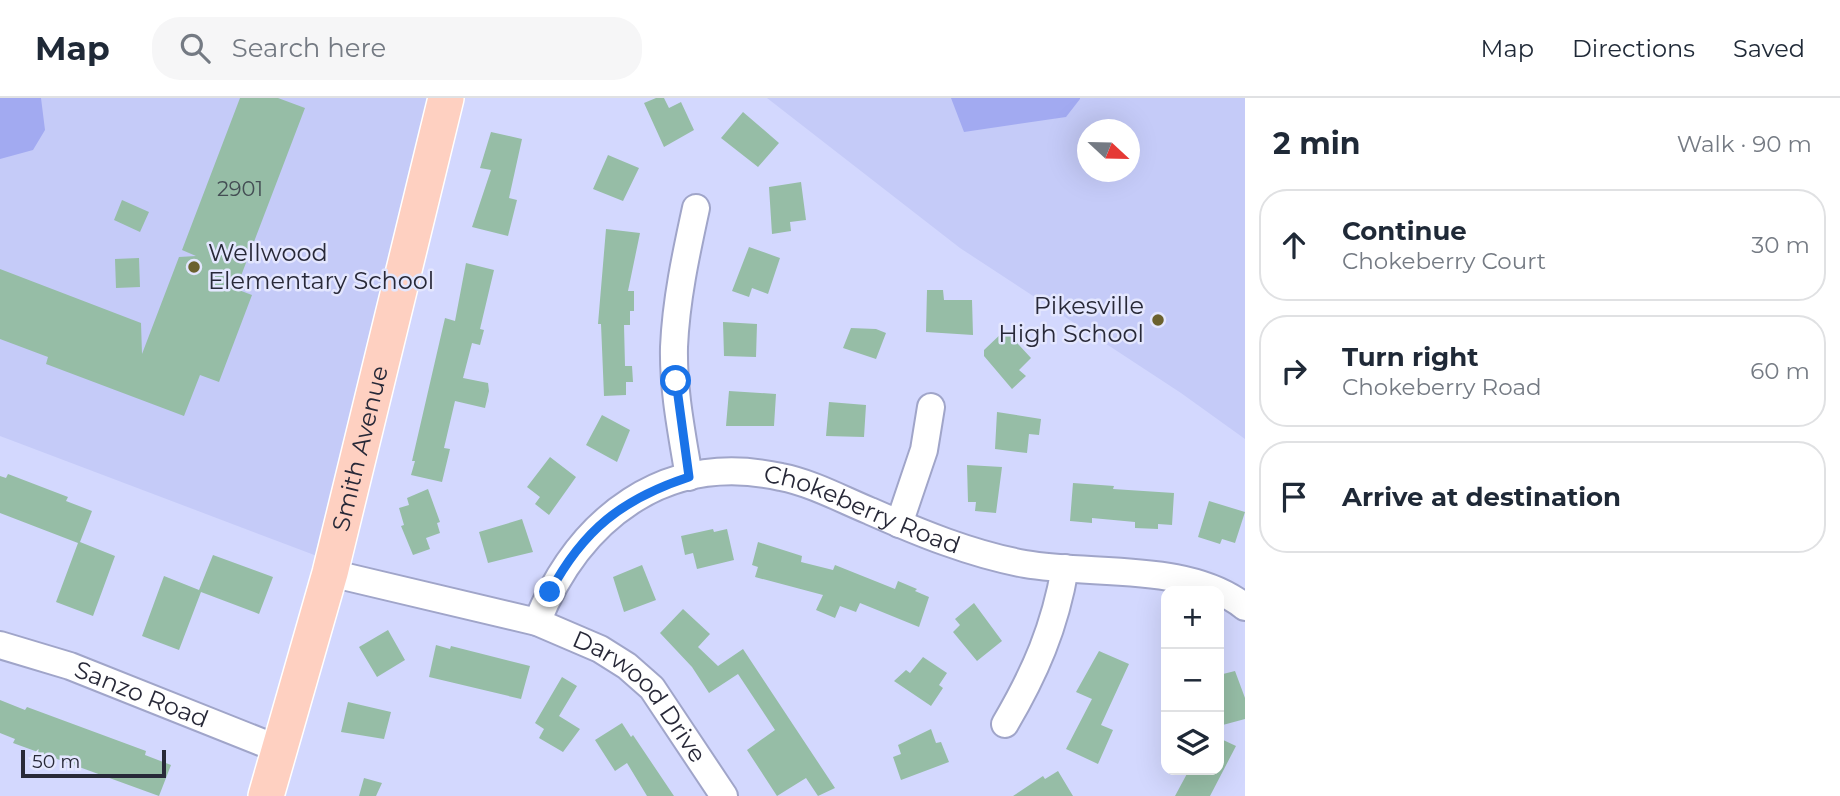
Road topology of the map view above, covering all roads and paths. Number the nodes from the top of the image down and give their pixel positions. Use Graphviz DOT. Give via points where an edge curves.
graph roads {
  1 [pos="446,98"];
  2 [pos="696,208"];
  3 [pos="931,407"];
  4 [pos="689,477"];
  5 [pos="899,524"];
  6 [pos="1065,568"];
  7 [pos="330,573"];
  8 [pos="1245,607"];
  9 [pos="537,622"];
  10 [pos="0,645"];
  11 [pos="1004,724"];
  12 [pos="281,750"];
  13 [pos="266,796"];
  14 [pos="724,796"];
  1 -- 7 [label="main road, Smith Avenue"];
  2 -- 4 [label="street" via="674,348"];
  3 -- 5 [label="street" via="924,450"];
  4 -- 5 [label="street, Chokeberry Road" via="728,472 782,477"];
  4 -- 9 [label="street, Chokeberry Road" via="641,496 606,517 563,567"];
  5 -- 6 [label="street, Chokeberry Road" via="987,555"];
  6 -- 8 [label="street, Chokeberry Road" via="1200,583 1230,595"];
  6 -- 11 [label="street" via="1052,631"];
  7 -- 9 [label="street, Darwood Drive"];
  7 -- 12 [label="main road, Smith Avenue"];
  9 -- 14 [label="street, Darwood Drive" via="600,649 652,688"];
  10 -- 12 [label="street, Sanzo Road" via="70,666"];
  12 -- 13 [label="main road, Smith Avenue"];
}
